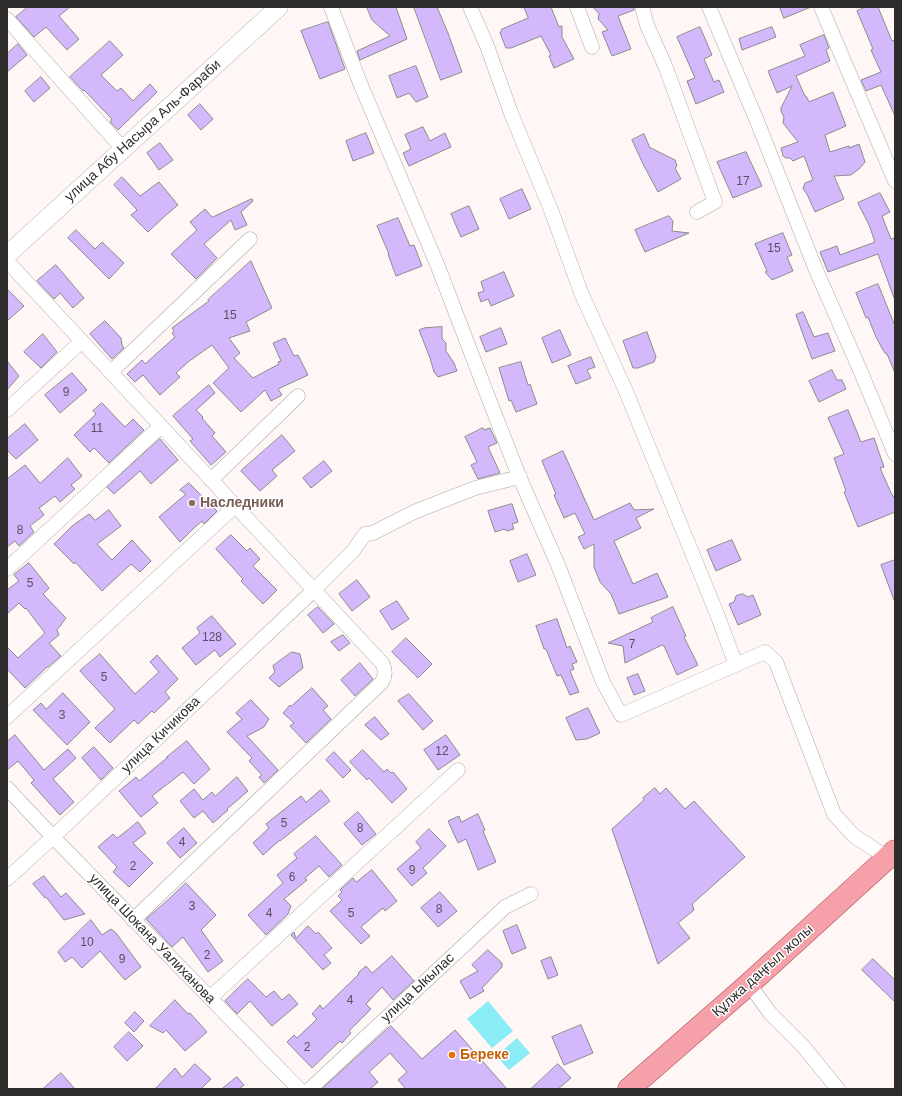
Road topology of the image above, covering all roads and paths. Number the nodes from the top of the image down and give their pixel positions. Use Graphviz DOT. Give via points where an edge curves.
graph roads {
  1 [pos="279,7"];
  2 [pos="331,7"];
  3 [pos="470,7"];
  4 [pos="577,7"];
  5 [pos="642,7"];
  6 [pos="709,7"];
  7 [pos="821,7"];
  8 [pos="7,19"];
  9 [pos="592,47"];
  10 [pos="123,149"];
  11 [pos="895,181"];
  12 [pos="698,212"];
  13 [pos="250,239"];
  14 [pos="7,255"];
  15 [pos="7,261"];
  16 [pos="82,341"];
  17 [pos="111,372"];
  18 [pos="298,396"];
  19 [pos="7,410"];
  20 [pos="161,426"];
  21 [pos="895,454"];
  22 [pos="520,477"];
  23 [pos="211,480"];
  24 [pos="236,506"];
  25 [pos="7,569"];
  26 [pos="314,590"];
  27 [pos="736,665"];
  28 [pos="7,717"];
  29 [pos="458,770"];
  30 [pos="7,788"];
  31 [pos="52,837"];
  32 [pos="891,854"];
  33 [pos="7,879"];
  34 [pos="531,894"];
  35 [pos="133,920"];
  36 [pos="749,984"];
  37 [pos="210,998"];
  38 [pos="298,1089"];
  39 [pos="310,1089"];
  40 [pos="629,1089"];
  41 [pos="838,1089"];
  1 -- 10 [label="street, улица Абу Насыра Аль-Фараби"];
  2 -- 22 [label="street" via="360,83 437,264"];
  3 -- 27 [label="street" via="582,295 625,389"];
  4 -- 9 [label="street"];
  5 -- 12 [label="street" via="715,202"];
  6 -- 21 [label="street" via="816,270"];
  7 -- 11 [label="street"];
  8 -- 10 [label="street"];
  10 -- 14 [label="street, улица Абу Насыра Аль-Фараби"];
  13 -- 17 [label="street"];
  15 -- 16 [label="street"];
  16 -- 17 [label="street"];
  16 -- 19 [label="street"];
  17 -- 20 [label="street"];
  18 -- 23 [label="street"];
  20 -- 23 [label="street"];
  20 -- 25 [label="street"];
  22 -- 26 [label="street, улица Кичикова" via="475,488 414,512 374,533 365,534 353,551"];
  22 -- 27 [label="street" via="558,565 603,682 621,715"];
  23 -- 24 [label="street"];
  24 -- 26 [label="street"];
  24 -- 28 [label="street"];
  26 -- 31 [label="street, улица Кичикова"];
  26 -- 35 [label="street" via="382,663 386,675 382,682"];
  27 -- 32 [label="street" via="765,652 776,662 834,814 854,836"];
  29 -- 37 [label="street"];
  30 -- 31 [label="street, улица Шокана Уалиханова"];
  31 -- 33 [label="street, улица Кичикова"];
  31 -- 35 [label="street, улица Шокана Уалиханова"];
  32 -- 36 [label="main road, Құлжа даңғыл жолы"];
  34 -- 39 [label="street, улица Ыкылас" via="504,907"];
  35 -- 37 [label="street, улица Шокана Уалиханова"];
  36 -- 40 [label="main road, Құлжа даңғыл жолы"];
  36 -- 41 [label="street" via="770,1013 802,1045"];
  37 -- 38 [label="street, улица Шокана Уалиханова"];
}
